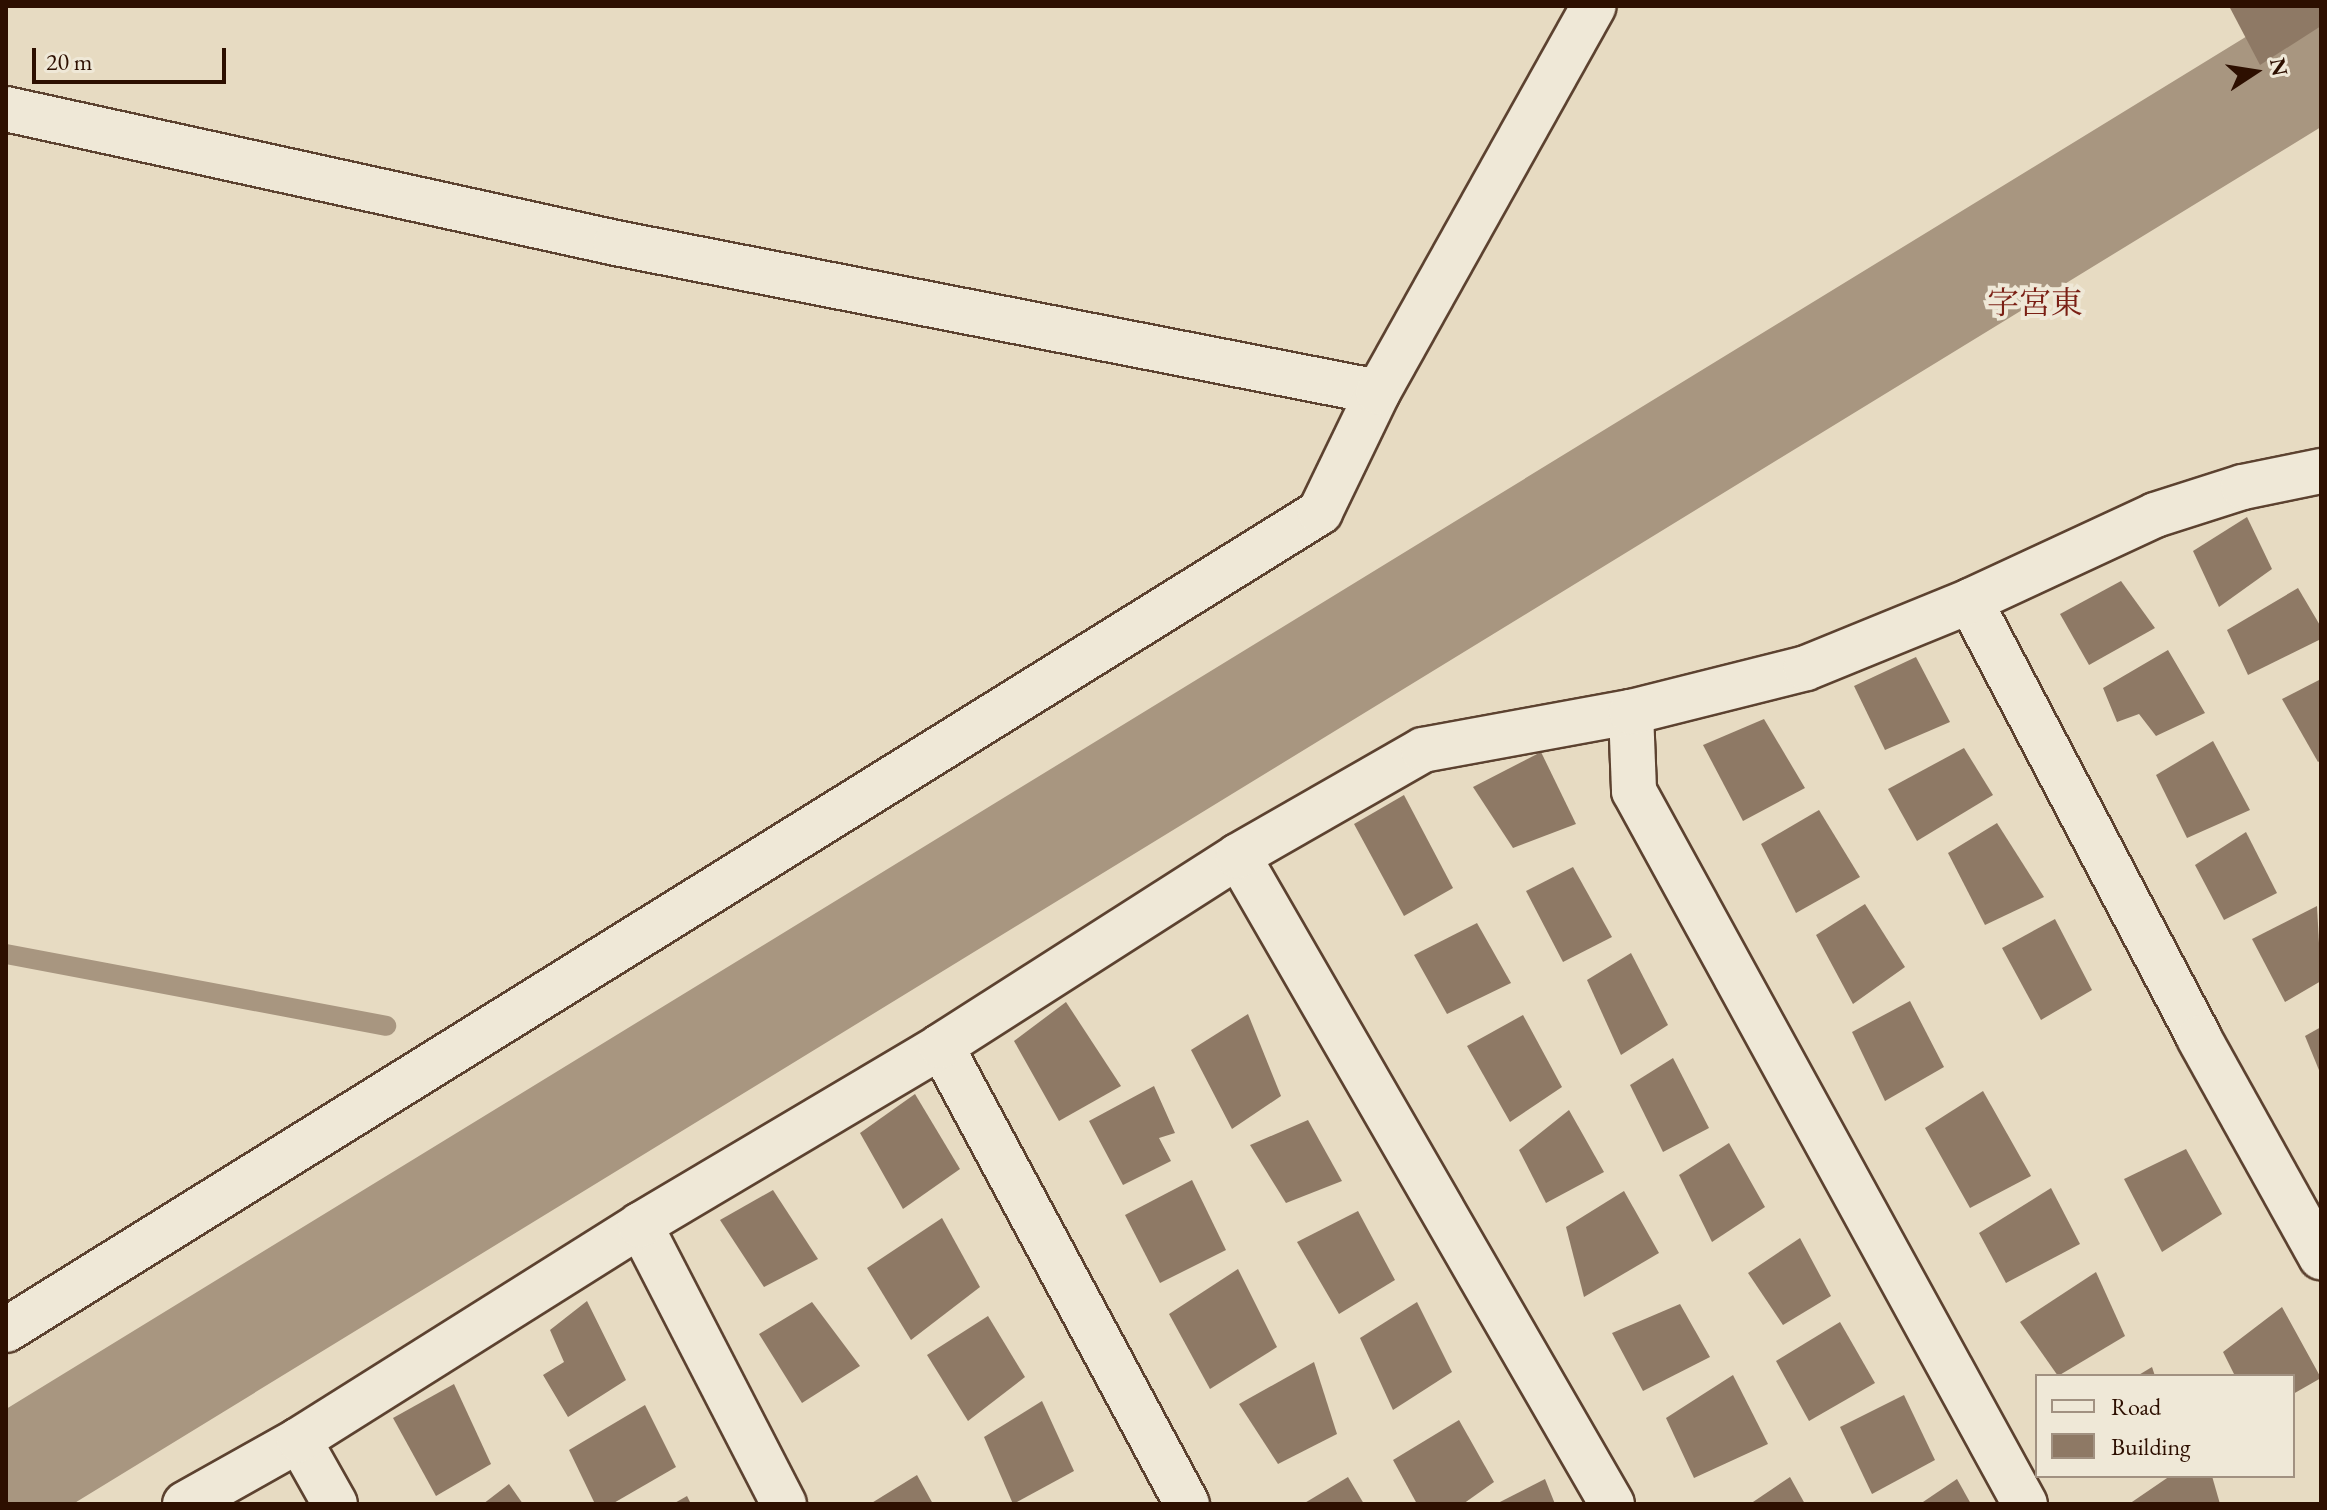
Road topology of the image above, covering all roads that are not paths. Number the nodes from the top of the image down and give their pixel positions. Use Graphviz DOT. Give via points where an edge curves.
graph roads {
  1 [pos="1594,6"];
  2 [pos="6,109"];
  3 [pos="1378,392"];
  4 [pos="2321,471"];
  5 [pos="1970,601"];
  6 [pos="1631,712"];
  7 [pos="1238,856"];
  8 [pos="941,1046"];
  9 [pos="640,1225"];
  10 [pos="2321,1257"];
  11 [pos="6,1330"];
  12 [pos="299,1440"];
  13 [pos="185,1504"];
  14 [pos="335,1504"];
  15 [pos="784,1504"];
  16 [pos="1187,1504"];
  17 [pos="1612,1504"];
  18 [pos="2025,1504"];
  1 -- 3 [label="street"];
  2 -- 3 [label="street" via="616,243"];
  3 -- 11 [label="street" via="1320,512"];
  4 -- 5 [label="street" via="2243,487 2155,515"];
  5 -- 6 [label="street" via="1806,668"];
  5 -- 10 [label="street" via="2199,1038"];
  6 -- 7 [label="street" via="1423,750"];
  6 -- 18 [label="street" via="1634,791"];
  7 -- 8 [label="street"];
  7 -- 17 [label="street"];
  8 -- 9 [label="street"];
  8 -- 16 [label="street"];
  9 -- 12 [label="street"];
  9 -- 15 [label="street"];
  12 -- 13 [label="street"];
  12 -- 14 [label="street"];
}
